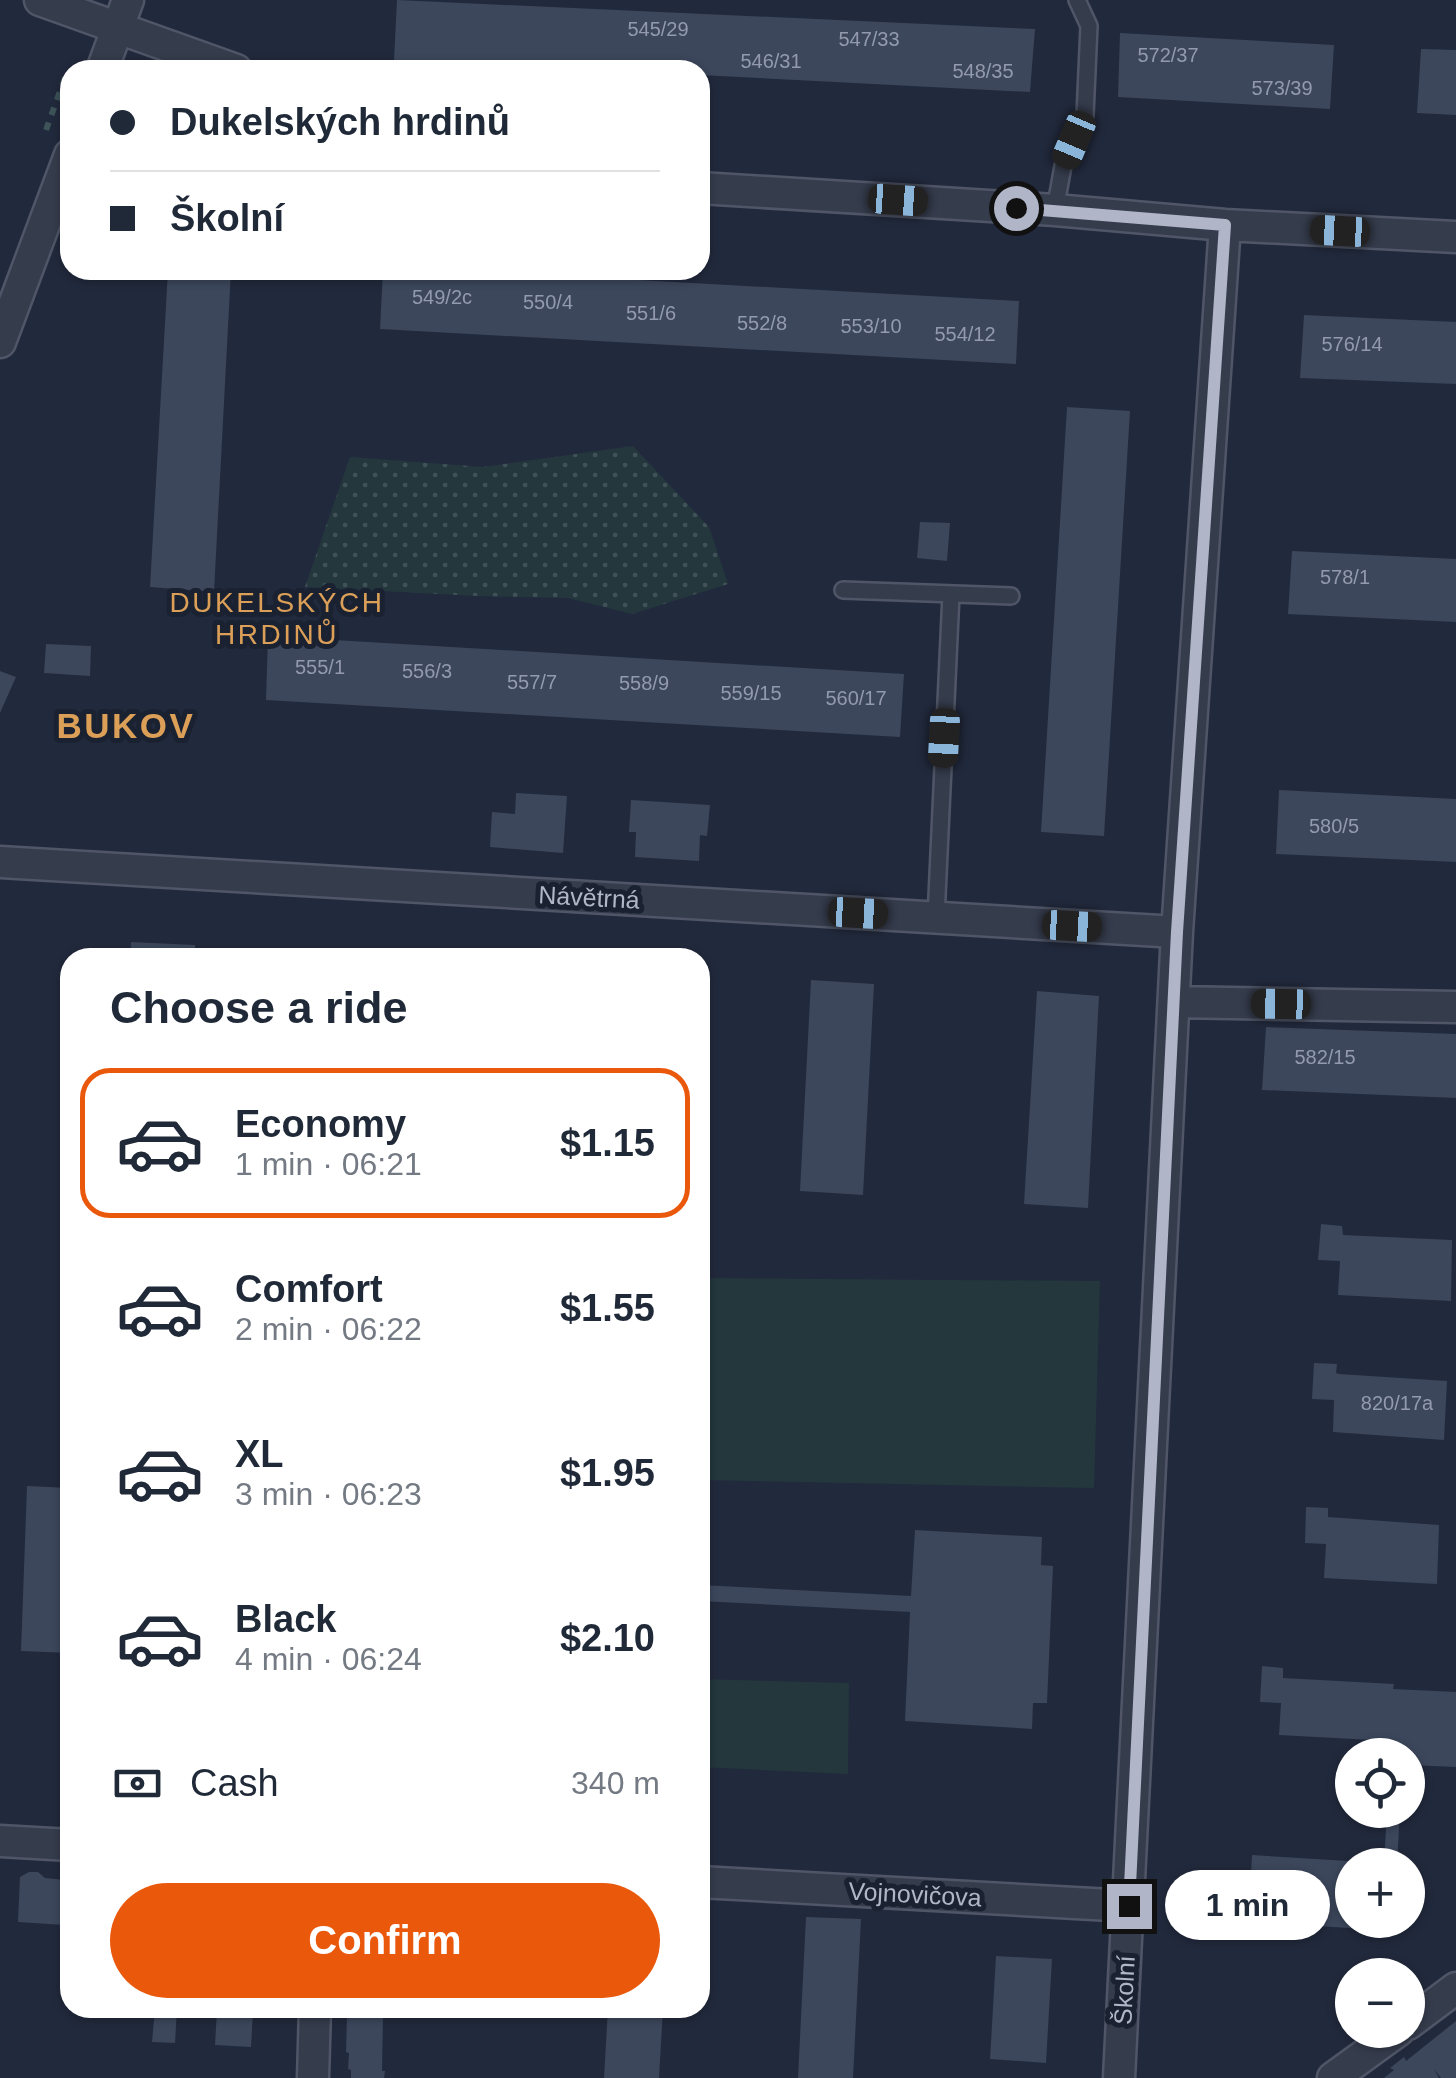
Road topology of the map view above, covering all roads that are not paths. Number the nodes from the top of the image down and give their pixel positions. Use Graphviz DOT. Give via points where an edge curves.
graph roads {
  1 [pos="40,0"];
  2 [pos="128,0"];
  3 [pos="1078,0"];
  4 [pos="117,29"];
  5 [pos="106,60"];
  6 [pos="207,60"];
  7 [pos="60,182"];
  8 [pos="710,189"];
  9 [pos="1056,210"];
  10 [pos="1225,225"];
  11 [pos="1456,236"];
  12 [pos="0,342"];
  13 [pos="842,590"];
  14 [pos="951,594"];
  15 [pos="1012,596"];
  16 [pos="0,862"];
  17 [pos="936,918"];
  18 [pos="1177,932"];
  19 [pos="1176,1002"];
  20 [pos="1456,1007"];
  21 [pos="0,1841"];
  22 [pos="60,1845"];
  23 [pos="710,1883"];
  24 [pos="1129,1906"];
  25 [pos="1456,1988"];
  26 [pos="1425,2011"];
  27 [pos="315,2018"];
  28 [pos="1375,2048"];
  29 [pos="313,2078"];
  30 [pos="1119,2078"];
  31 [pos="1334,2078"];
  1 -- 4 [label="street"];
  2 -- 4 [label="street"];
  3 -- 9 [label="lane" via="1088,26 1085,116 1063,166"];
  4 -- 5 [label="street"];
  4 -- 6 [label="street"];
  7 -- 12 [label="street"];
  8 -- 9 [label="street"];
  9 -- 10 [label="street"];
  10 -- 11 [label="street"];
  10 -- 18 [label="street, Školní"];
  13 -- 14 [label="lane"];
  14 -- 15 [label="lane"];
  14 -- 17 [label="lane"];
  16 -- 17 [label="street, Návětrná"];
  17 -- 18 [label="street, Návětrná"];
  18 -- 19 [label="street, Školní"];
  19 -- 20 [label="street"];
  19 -- 24 [label="street, Školní"];
  21 -- 22 [label="street"];
  23 -- 24 [label="street, Vojnovičova"];
  24 -- 30 [label="street, Školní"];
  25 -- 26 [label="street"];
  27 -- 29 [label="street"];
  28 -- 31 [label="street"];
}
